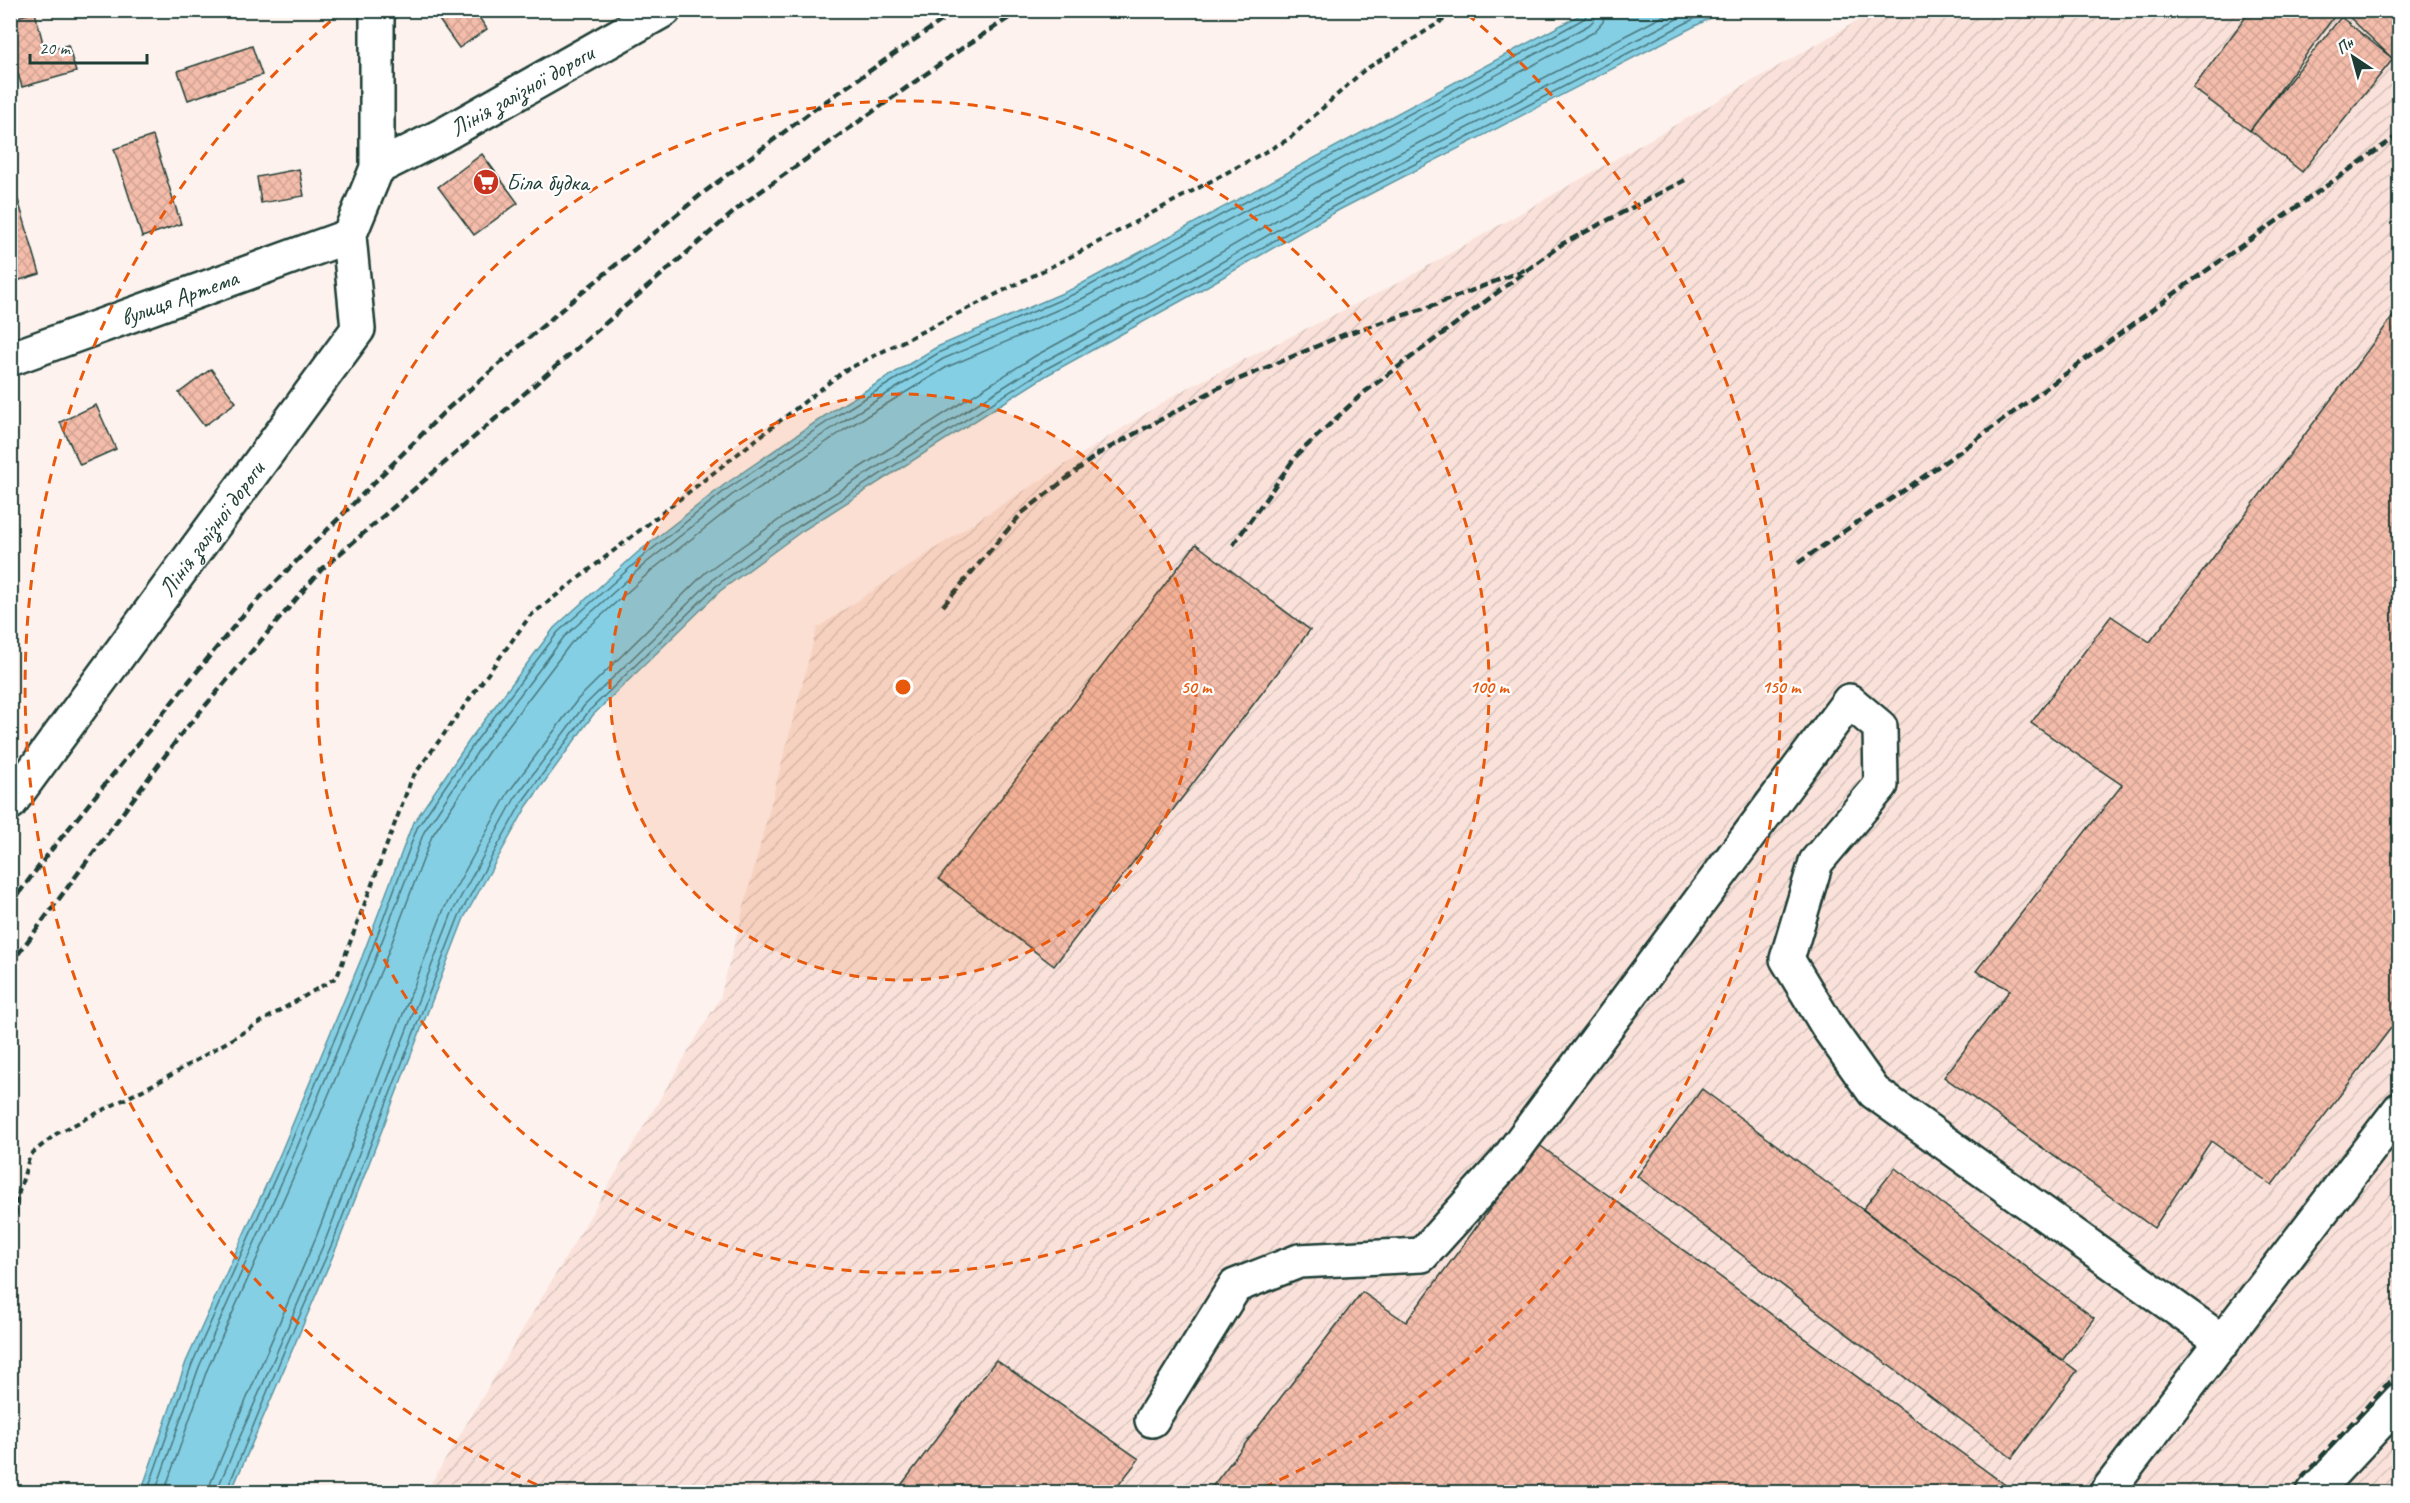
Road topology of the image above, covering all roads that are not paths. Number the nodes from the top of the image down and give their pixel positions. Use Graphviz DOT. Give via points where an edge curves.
graph roads {
  1 [pos="378,10"];
  2 [pos="664,10"];
  3 [pos="377,168"];
  4 [pos="349,236"];
  5 [pos="10,359"];
  6 [pos="10,804"];
  7 [pos="2400,1109"];
  8 [pos="2223,1342"];
  9 [pos="2400,1400"];
  10 [pos="1152,1420"];
  11 [pos="2107,1492"];
  12 [pos="2314,1492"];
  1 -- 3 [label="street"];
  2 -- 3 [label="street, Лінія залізної дороги"];
  3 -- 4 [label="street"];
  4 -- 5 [label="street, вулиця Артема"];
  4 -- 6 [label="street, Лінія залізної дороги" via="358,329"];
  7 -- 8 [label="street"];
  8 -- 10 [label="street" via="1874,1092 1787,959 1816,862 1881,785 1881,727 1849,701 1504,1163 1422,1255 1299,1261 1235,1286"];
  8 -- 11 [label="street"];
  9 -- 12 [label="street"];
}
